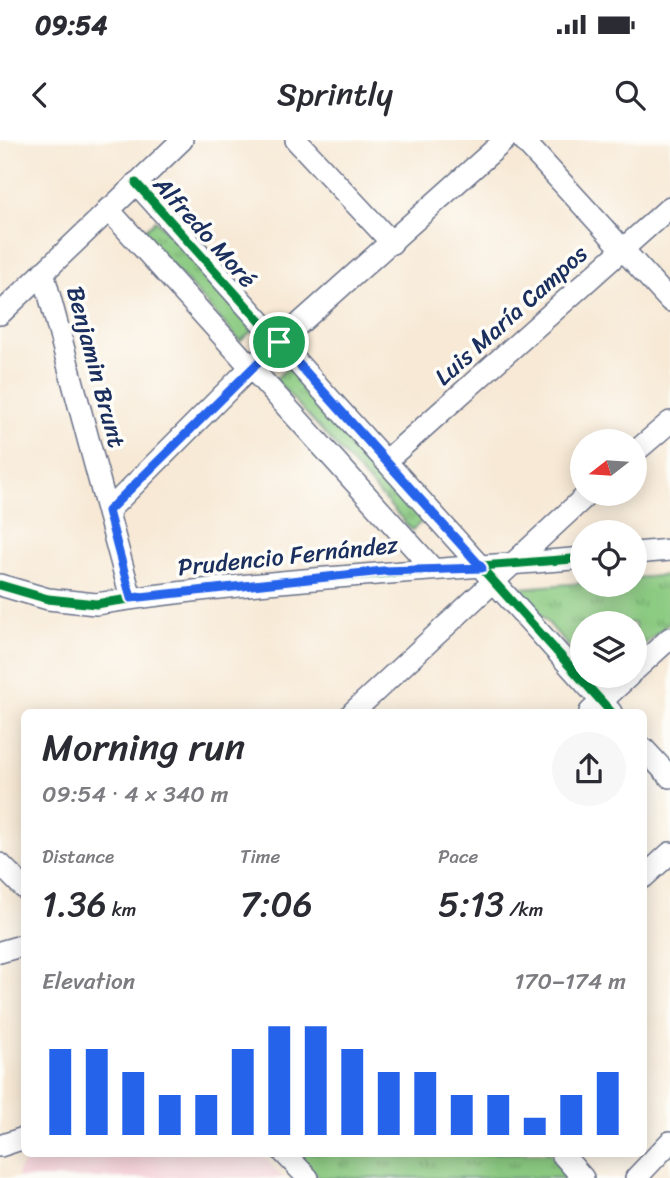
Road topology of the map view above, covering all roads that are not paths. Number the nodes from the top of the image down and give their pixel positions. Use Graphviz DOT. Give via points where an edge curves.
graph roads {
  1 [pos="182,140"];
  2 [pos="296,140"];
  3 [pos="505,140"];
  4 [pos="523,140"];
  5 [pos="136,183"];
  6 [pos="670,207"];
  7 [pos="108,209"];
  8 [pos="392,243"];
  9 [pos="624,250"];
  10 [pos="43,272"];
  11 [pos="670,301"];
  12 [pos="0,314"];
  13 [pos="279,342"];
  14 [pos="251,367"];
  15 [pos="670,422"];
  16 [pos="648,441"];
  17 [pos="386,461"];
  18 [pos="574,506"];
  19 [pos="108,511"];
  20 [pos="670,550"];
  21 [pos="647,552"];
  22 [pos="570,559"];
  23 [pos="510,563"];
  24 [pos="433,569"];
  25 [pos="487,574"];
  26 [pos="0,585"];
  27 [pos="131,598"];
  28 [pos="670,638"];
  29 [pos="647,659"];
  30 [pos="619,688"];
  31 [pos="356,709"];
  32 [pos="601,709"];
  33 [pos="647,751"];
  34 [pos="670,778"];
  35 [pos="670,853"];
  36 [pos="0,863"];
  37 [pos="647,874"];
  38 [pos="21,885"];
  39 [pos="21,946"];
  40 [pos="0,952"];
  41 [pos="21,1139"];
  42 [pos="670,1142"];
  43 [pos="0,1146"];
  44 [pos="288,1157"];
  45 [pos="565,1157"];
  46 [pos="308,1178"];
  47 [pos="583,1178"];
  48 [pos="636,1178"];
  1 -- 5 [label="street"];
  2 -- 8 [label="street"];
  3 -- 8 [label="street"];
  4 -- 9 [label="street"];
  5 -- 7 [label="street"];
  5 -- 13 [label="street, Alfredo Moré"];
  6 -- 9 [label="street, Luis María Campos"];
  7 -- 10 [label="street"];
  7 -- 14 [label="street"];
  8 -- 13 [label="street"];
  9 -- 11 [label="street"];
  9 -- 17 [label="street, Luis María Campos"];
  10 -- 12 [label="street"];
  10 -- 19 [label="street, Benjamin Brunt"];
  13 -- 14 [label="street"];
  13 -- 17 [label="street, Alfredo Moré"];
  14 -- 19 [label="street"];
  14 -- 24 [label="street"];
  15 -- 16 [label="street"];
  17 -- 25 [label="street, Alfredo Moré"];
  18 -- 23 [label="street"];
  19 -- 27 [label="street, Benjamin Brunt"];
  20 -- 21 [label="street"];
  22 -- 23 [label="street, Prudencio Fernández"];
  23 -- 25 [label="street, Prudencio Fernández"];
  24 -- 25 [label="street, Prudencio Fernández"];
  24 -- 27 [label="street, Prudencio Fernández"];
  25 -- 31 [label="street"];
  25 -- 32 [label="street, Alfredo Moré"];
  26 -- 27 [label="street, Prudencio Fernández" via="73,603"];
  28 -- 29 [label="street"];
  30 -- 32 [label="street"];
  33 -- 34 [label="street"];
  35 -- 37 [label="street"];
  36 -- 38 [label="street"];
  39 -- 40 [label="street"];
  41 -- 43 [label="street"];
  42 -- 48 [label="street"];
  44 -- 46 [label="street"];
  45 -- 47 [label="street"];
}
